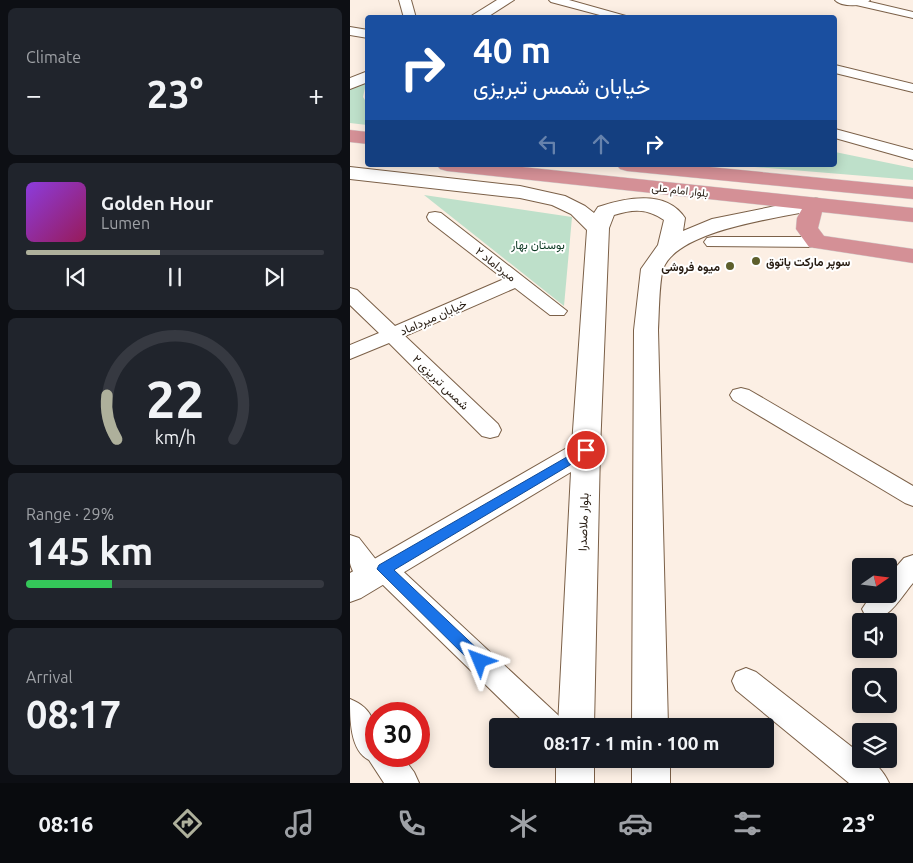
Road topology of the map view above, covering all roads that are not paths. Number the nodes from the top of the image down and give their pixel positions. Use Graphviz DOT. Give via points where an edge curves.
graph roads {
  1 [pos="405,0"];
  2 [pos="507,0"];
  3 [pos="555,0"];
  4 [pos="842,0"];
  5 [pos="847,0"];
  6 [pos="864,0"];
  7 [pos="884,0"];
  8 [pos="897,12"];
  9 [pos="409,15"];
  10 [pos="480,15"];
  11 [pos="615,15"];
  12 [pos="913,15"];
  13 [pos="350,31"];
  14 [pos="365,34"];
  15 [pos="837,69"];
  16 [pos="365,77"];
  17 [pos="350,84"];
  18 [pos="913,88"];
  19 [pos="837,134"];
  20 [pos="350,136"];
  21 [pos="365,138"];
  22 [pos="350,155"];
  23 [pos="913,155"];
  24 [pos="365,156"];
  25 [pos="466,167"];
  26 [pos="647,167"];
  27 [pos="350,173"];
  28 [pos="913,193"];
  29 [pos="814,204"];
  30 [pos="913,215"];
  31 [pos="435,217"];
  32 [pos="598,228"];
  33 [pos="713,242"];
  34 [pos="817,242"];
  35 [pos="669,246"];
  36 [pos="913,256"];
  37 [pos="517,280"];
  38 [pos="350,294"];
  39 [pos="557,311"];
  40 [pos="392,335"];
  41 [pos="350,353"];
  42 [pos="741,395"];
  43 [pos="490,430"];
  44 [pos="586,450"];
  45 [pos="913,497"];
  46 [pos="350,546"];
  47 [pos="913,565"];
  48 [pos="369,578"];
  49 [pos="898,583"];
  50 [pos="746,681"];
  51 [pos="350,712"];
  52 [pos="538,718"];
  53 [pos="576,718"];
  54 [pos="650,718"];
  55 [pos="365,733"];
  56 [pos="391,767"];
  57 [pos="575,768"];
  58 [pos="651,768"];
  59 [pos="403,783"];
  60 [pos="575,783"];
  61 [pos="651,783"];
  62 [pos="873,783"];
  1 -- 9 [label="street"];
  2 -- 10 [label="street"];
  3 -- 11 [label="street"];
  4 -- 5 [label="street"];
  5 -- 6 [label="street"];
  5 -- 8 [label="street"];
  7 -- 8 [label="street"];
  8 -- 12 [label="street"];
  13 -- 14 [label="street"];
  15 -- 18 [label="street"];
  16 -- 17 [label="street"];
  19 -- 23 [label="street"];
  20 -- 21 [label="highway"];
  22 -- 24 [label="highway"];
  25 -- 29 [label="highway, بلوار امام علی"];
  26 -- 28 [label="highway, بلوار امام علی"];
  27 -- 32 [label="street" via="520,192 558,200 578,210"];
  29 -- 30 [label="highway, بلوار امام علی"];
  29 -- 34 [label="highway" via="807,228"];
  29 -- 35 [label="street" via="719,223"];
  31 -- 37 [label="street, میرداماد ۲"];
  32 -- 35 [label="street" via="605,211 628,203 657,205 675,218"];
  32 -- 44 [label="street, بلوار ملاصدرا"];
  33 -- 34 [label="street"];
  34 -- 36 [label="highway"];
  35 -- 54 [label="street" via="652,269 646,330"];
  37 -- 39 [label="street, میرداماد ۲"];
  37 -- 40 [label="street, خیابان میرداماد"];
  38 -- 40 [label="street, شمس تبریزی ۲"];
  40 -- 41 [label="street, خیابان میرداماد"];
  40 -- 43 [label="street, شمس تبریزی ۲"];
  42 -- 45 [label="street"];
  44 -- 48 [label="street"];
  44 -- 53 [label="street, بلوار ملاصدرا"];
  46 -- 48 [label="street"];
  47 -- 49 [label="street"];
  48 -- 52 [label="street"];
  50 -- 62 [label="street"];
  51 -- 55 [label="street"];
  56 -- 59 [label="street"];
  57 -- 60 [label="street"];
  58 -- 61 [label="street"];
}
